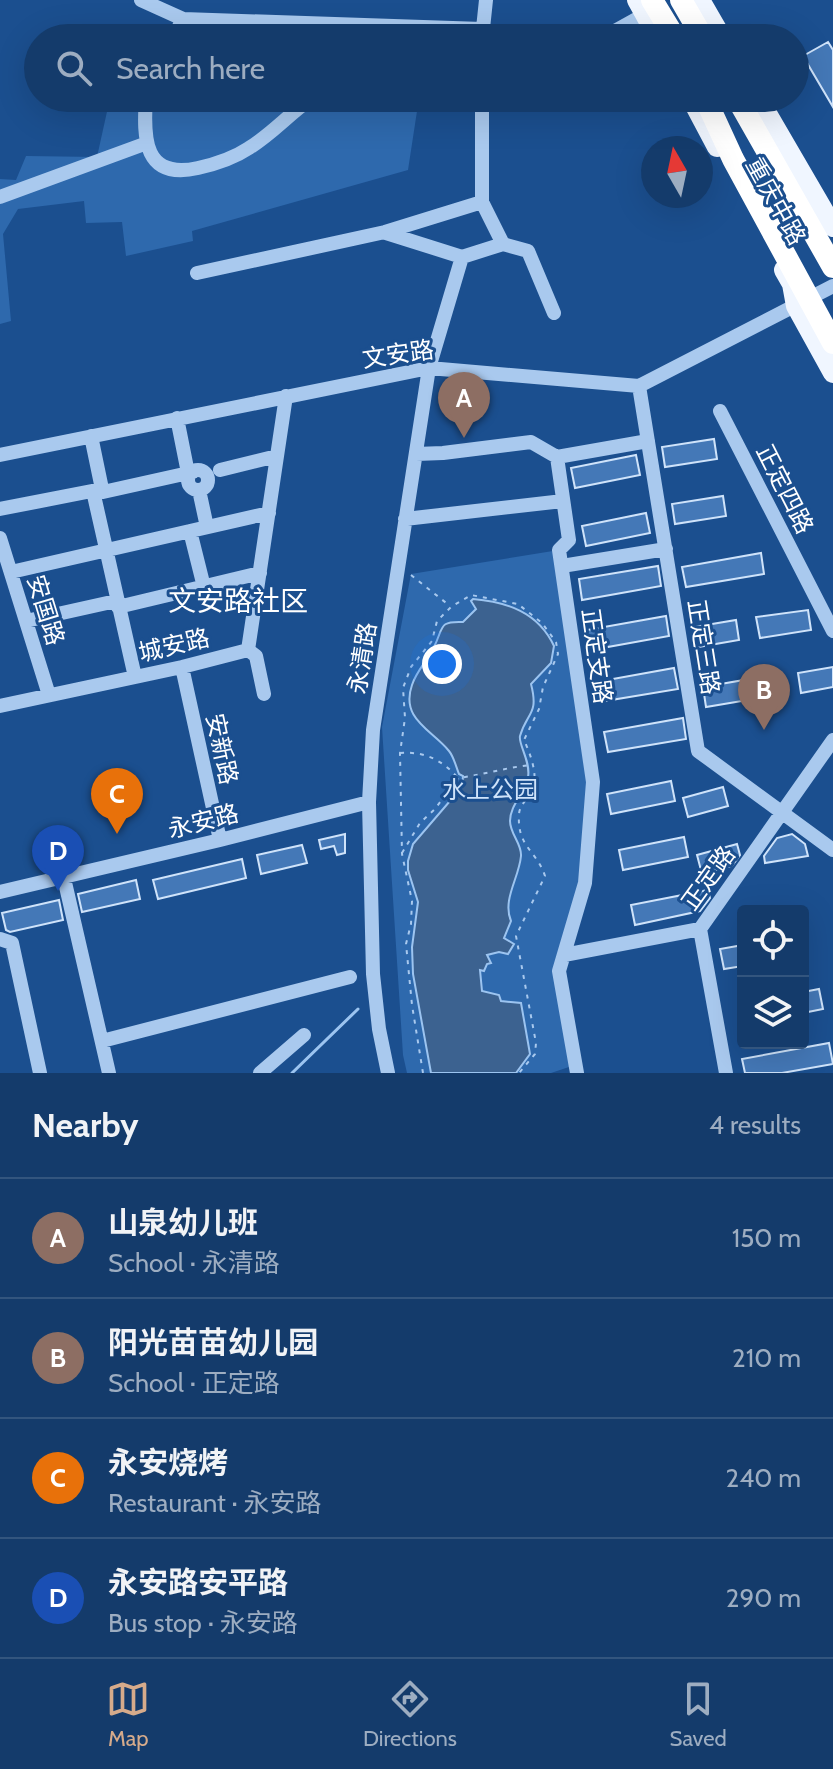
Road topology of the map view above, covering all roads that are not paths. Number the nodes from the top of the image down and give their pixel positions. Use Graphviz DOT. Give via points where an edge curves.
graph roads {
  1 [pos="141,0"];
  2 [pos="486,0"];
  3 [pos="637,0"];
  4 [pos="652,0"];
  5 [pos="681,0"];
  6 [pos="700,0"];
  7 [pos="183,19"];
  8 [pos="180,24"];
  9 [pos="255,24"];
  10 [pos="486,24"];
  11 [pos="627,24"];
  12 [pos="644,24"];
  13 [pos="650,24"];
  14 [pos="667,24"];
  15 [pos="695,24"];
  16 [pos="714,24"];
  17 [pos="146,112"];
  18 [pos="292,112"];
  19 [pos="482,112"];
  20 [pos="699,112"];
  21 [pos="713,112"];
  22 [pos="715,112"];
  23 [pos="748,112"];
  24 [pos="751,112"];
  25 [pos="766,112"];
  26 [pos="147,143"];
  27 [pos="0,197"];
  28 [pos="482,202"];
  29 [pos="833,227"];
  30 [pos="385,232"];
  31 [pos="503,244"];
  32 [pos="833,247"];
  33 [pos="462,257"];
  34 [pos="833,267"];
  35 [pos="197,273"];
  36 [pos="833,286"];
  37 [pos="796,306"];
  38 [pos="554,313"];
  39 [pos="833,315"];
  40 [pos="833,343"];
  41 [pos="429,368"];
  42 [pos="833,373"];
  43 [pos="639,386"];
  44 [pos="286,396"];
  45 [pos="720,411"];
  46 [pos="177,418"];
  47 [pos="91,436"];
  48 [pos="648,441"];
  49 [pos="416,454"];
  50 [pos="0,455"];
  51 [pos="277,456"];
  52 [pos="557,457"];
  53 [pos="220,470"];
  54 [pos="190,473"];
  55 [pos="98,490"];
  56 [pos="563,501"];
  57 [pos="0,509"];
  58 [pos="269,513"];
  59 [pos="405,519"];
  60 [pos="207,527"];
  61 [pos="190,531"];
  62 [pos="0,538"];
  63 [pos="666,549"];
  64 [pos="106,550"];
  65 [pos="562,566"];
  66 [pos="11,572"];
  67 [pos="260,573"];
  68 [pos="204,587"];
  69 [pos="117,604"];
  70 [pos="26,621"];
  71 [pos="833,631"];
  72 [pos="248,650"];
  73 [pos="182,667"];
  74 [pos="135,677"];
  75 [pos="264,694"];
  76 [pos="49,695"];
  77 [pos="0,706"];
  78 [pos="833,740"];
  79 [pos="369,802"];
  80 [pos="781,814"];
  81 [pos="220,840"];
  82 [pos="833,850"];
  83 [pos="64,878"];
  84 [pos="0,892"];
  85 [pos="700,929"];
  86 [pos="0,939"];
  87 [pos="564,955"];
  88 [pos="350,977"];
  89 [pos="304,1035"];
  90 [pos="102,1041"];
  91 [pos="40,1073"];
  92 [pos="109,1073"];
  93 [pos="260,1073"];
  94 [pos="388,1073"];
  95 [pos="577,1073"];
  96 [pos="726,1073"];
  1 -- 7 [label="street"];
  2 -- 10 [label="street"];
  3 -- 13 [label="main road"];
  4 -- 14 [label="highway"];
  5 -- 15 [label="highway"];
  6 -- 16 [label="main road"];
  7 -- 8 [label="street"];
  7 -- 9 [label="street"];
  11 -- 12 [label="street" via="638,18"];
  17 -- 26 [label="street"];
  18 -- 26 [label="street" via="251,147 218,163 182,171 164,168"];
  19 -- 28 [label="street"];
  20 -- 37 [label="main road, 重庆中路" via="792,284"];
  21 -- 40 [label="highway, bridge"];
  22 -- 39 [label="highway, bridge"];
  23 -- 34 [label="highway"];
  24 -- 32 [label="highway" via="774,142"];
  25 -- 29 [label="main road, 重庆中路"];
  26 -- 27 [label="street"];
  28 -- 30 [label="street"];
  28 -- 31 [label="street"];
  30 -- 33 [label="street"];
  30 -- 35 [label="street"];
  31 -- 33 [label="street"];
  31 -- 38 [label="street" via="528,251"];
  33 -- 41 [label="street, 永清路"];
  36 -- 37 [label="street"];
  37 -- 42 [label="main road, 重庆中路"];
  37 -- 43 [label="street"];
  41 -- 43 [label="street, 文安路"];
  41 -- 44 [label="street, 文安路"];
  41 -- 49 [label="street, 永清路"];
  43 -- 48 [label="street, 正定三路"];
  44 -- 46 [label="street, 文安路"];
  44 -- 51 [label="street, 城安路"];
  45 -- 71 [label="street, 正定四路"];
  46 -- 47 [label="street, 文安路"];
  46 -- 54 [label="street"];
  47 -- 50 [label="street, 文安路"];
  47 -- 55 [label="street"];
  48 -- 52 [label="street"];
  48 -- 63 [label="street, 正定三路"];
  49 -- 52 [label="street" via="531,442"];
  49 -- 59 [label="street, 永清路"];
  51 -- 53 [label="street"];
  51 -- 58 [label="street, 城安路"];
  52 -- 56 [label="street, 正定支路"];
  54 -- 55 [label="street"];
  54 -- 60 [label="street" via="202,472 207,479 199,490"];
  55 -- 57 [label="street"];
  55 -- 64 [label="street"];
  56 -- 59 [label="street"];
  56 -- 65 [label="street, 正定支路" via="569,540 559,550"];
  58 -- 60 [label="street"];
  58 -- 67 [label="street, 城安路"];
  59 -- 79 [label="street, 永清路" via="373,730"];
  60 -- 61 [label="street"];
  61 -- 64 [label="street"];
  61 -- 68 [label="street"];
  62 -- 66 [label="street, 安国路"];
  63 -- 65 [label="street"];
  63 -- 80 [label="street, 正定三路" via="698,751"];
  64 -- 66 [label="street"];
  64 -- 69 [label="street"];
  65 -- 87 [label="street, 正定支路" via="593,782 585,883"];
  66 -- 70 [label="street, 安国路"];
  67 -- 68 [label="street"];
  67 -- 72 [label="street, 城安路"];
  68 -- 69 [label="street"];
  69 -- 70 [label="street"];
  69 -- 74 [label="street"];
  70 -- 76 [label="street, 安国路"];
  72 -- 73 [label="street, 城安路"];
  72 -- 75 [label="street" via="256,656"];
  73 -- 74 [label="street, 城安路"];
  73 -- 81 [label="street, 安新路"];
  74 -- 76 [label="street, 城安路"];
  76 -- 77 [label="street, 城安路"];
  78 -- 80 [label="street, 正定路"];
  79 -- 81 [label="street, 永安路"];
  79 -- 94 [label="street, 永清路" via="373,974"];
  80 -- 82 [label="street, 正定三路"];
  80 -- 85 [label="street, 正定路"];
  81 -- 83 [label="street, 永安路"];
  83 -- 84 [label="street, 永安路"];
  83 -- 90 [label="street"];
  85 -- 87 [label="street, 正定路"];
  85 -- 96 [label="street"];
  86 -- 91 [label="street" via="12,943"];
  87 -- 95 [label="street, 正定支路" via="559,971"];
  88 -- 90 [label="street"];
  89 -- 93 [label="street"];
  90 -- 92 [label="street"];
}
